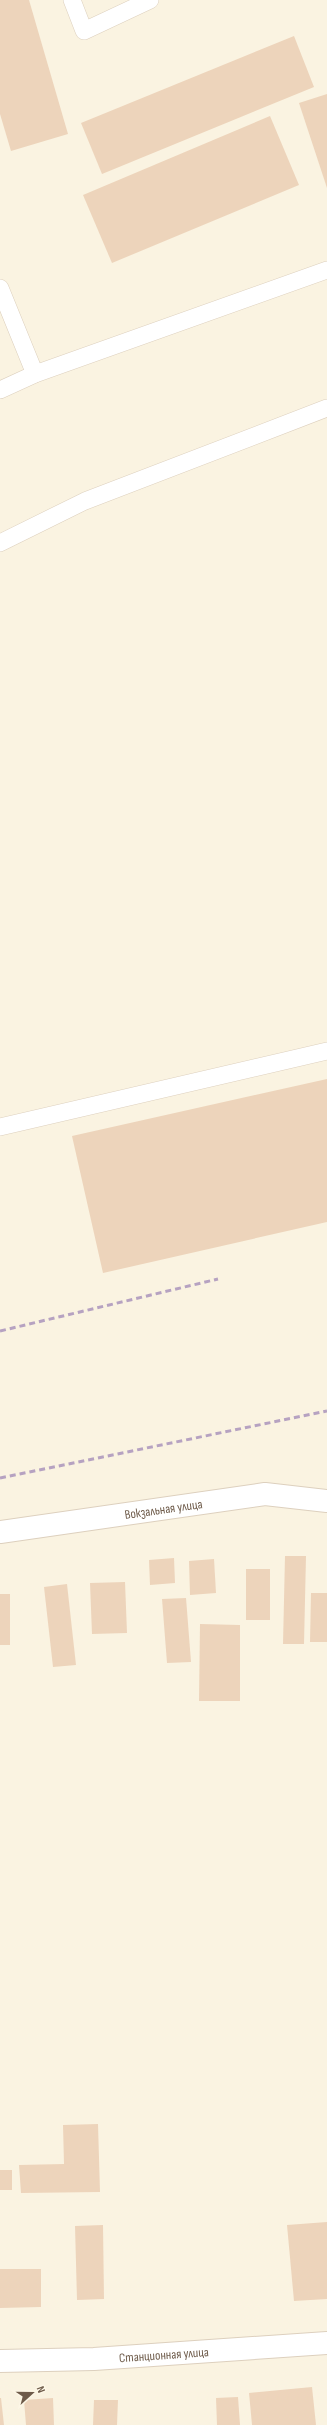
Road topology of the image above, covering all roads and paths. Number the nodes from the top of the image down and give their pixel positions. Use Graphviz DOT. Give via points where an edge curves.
graph roads {
  1 [pos="72,0"];
  2 [pos="150,0"];
  3 [pos="327,270"];
  4 [pos="0,288"];
  5 [pos="35,374"];
  6 [pos="0,390"];
  7 [pos="327,408"];
  8 [pos="0,543"];
  9 [pos="327,1051"];
  10 [pos="0,1126"];
  11 [pos="327,1501"];
  12 [pos="0,1532"];
  13 [pos="327,2343"];
  14 [pos="0,2361"];
  1 -- 2 [label="lane" via="84,31"];
  3 -- 5 [label="lane"];
  4 -- 5 [label="lane"];
  5 -- 6 [label="lane"];
  7 -- 8 [label="lane" via="85,501"];
  9 -- 10 [label="lane"];
  11 -- 12 [label="street, Вокзальная улица" via="265,1494"];
  13 -- 14 [label="street, Станционная улица" via="94,2359"];
}
